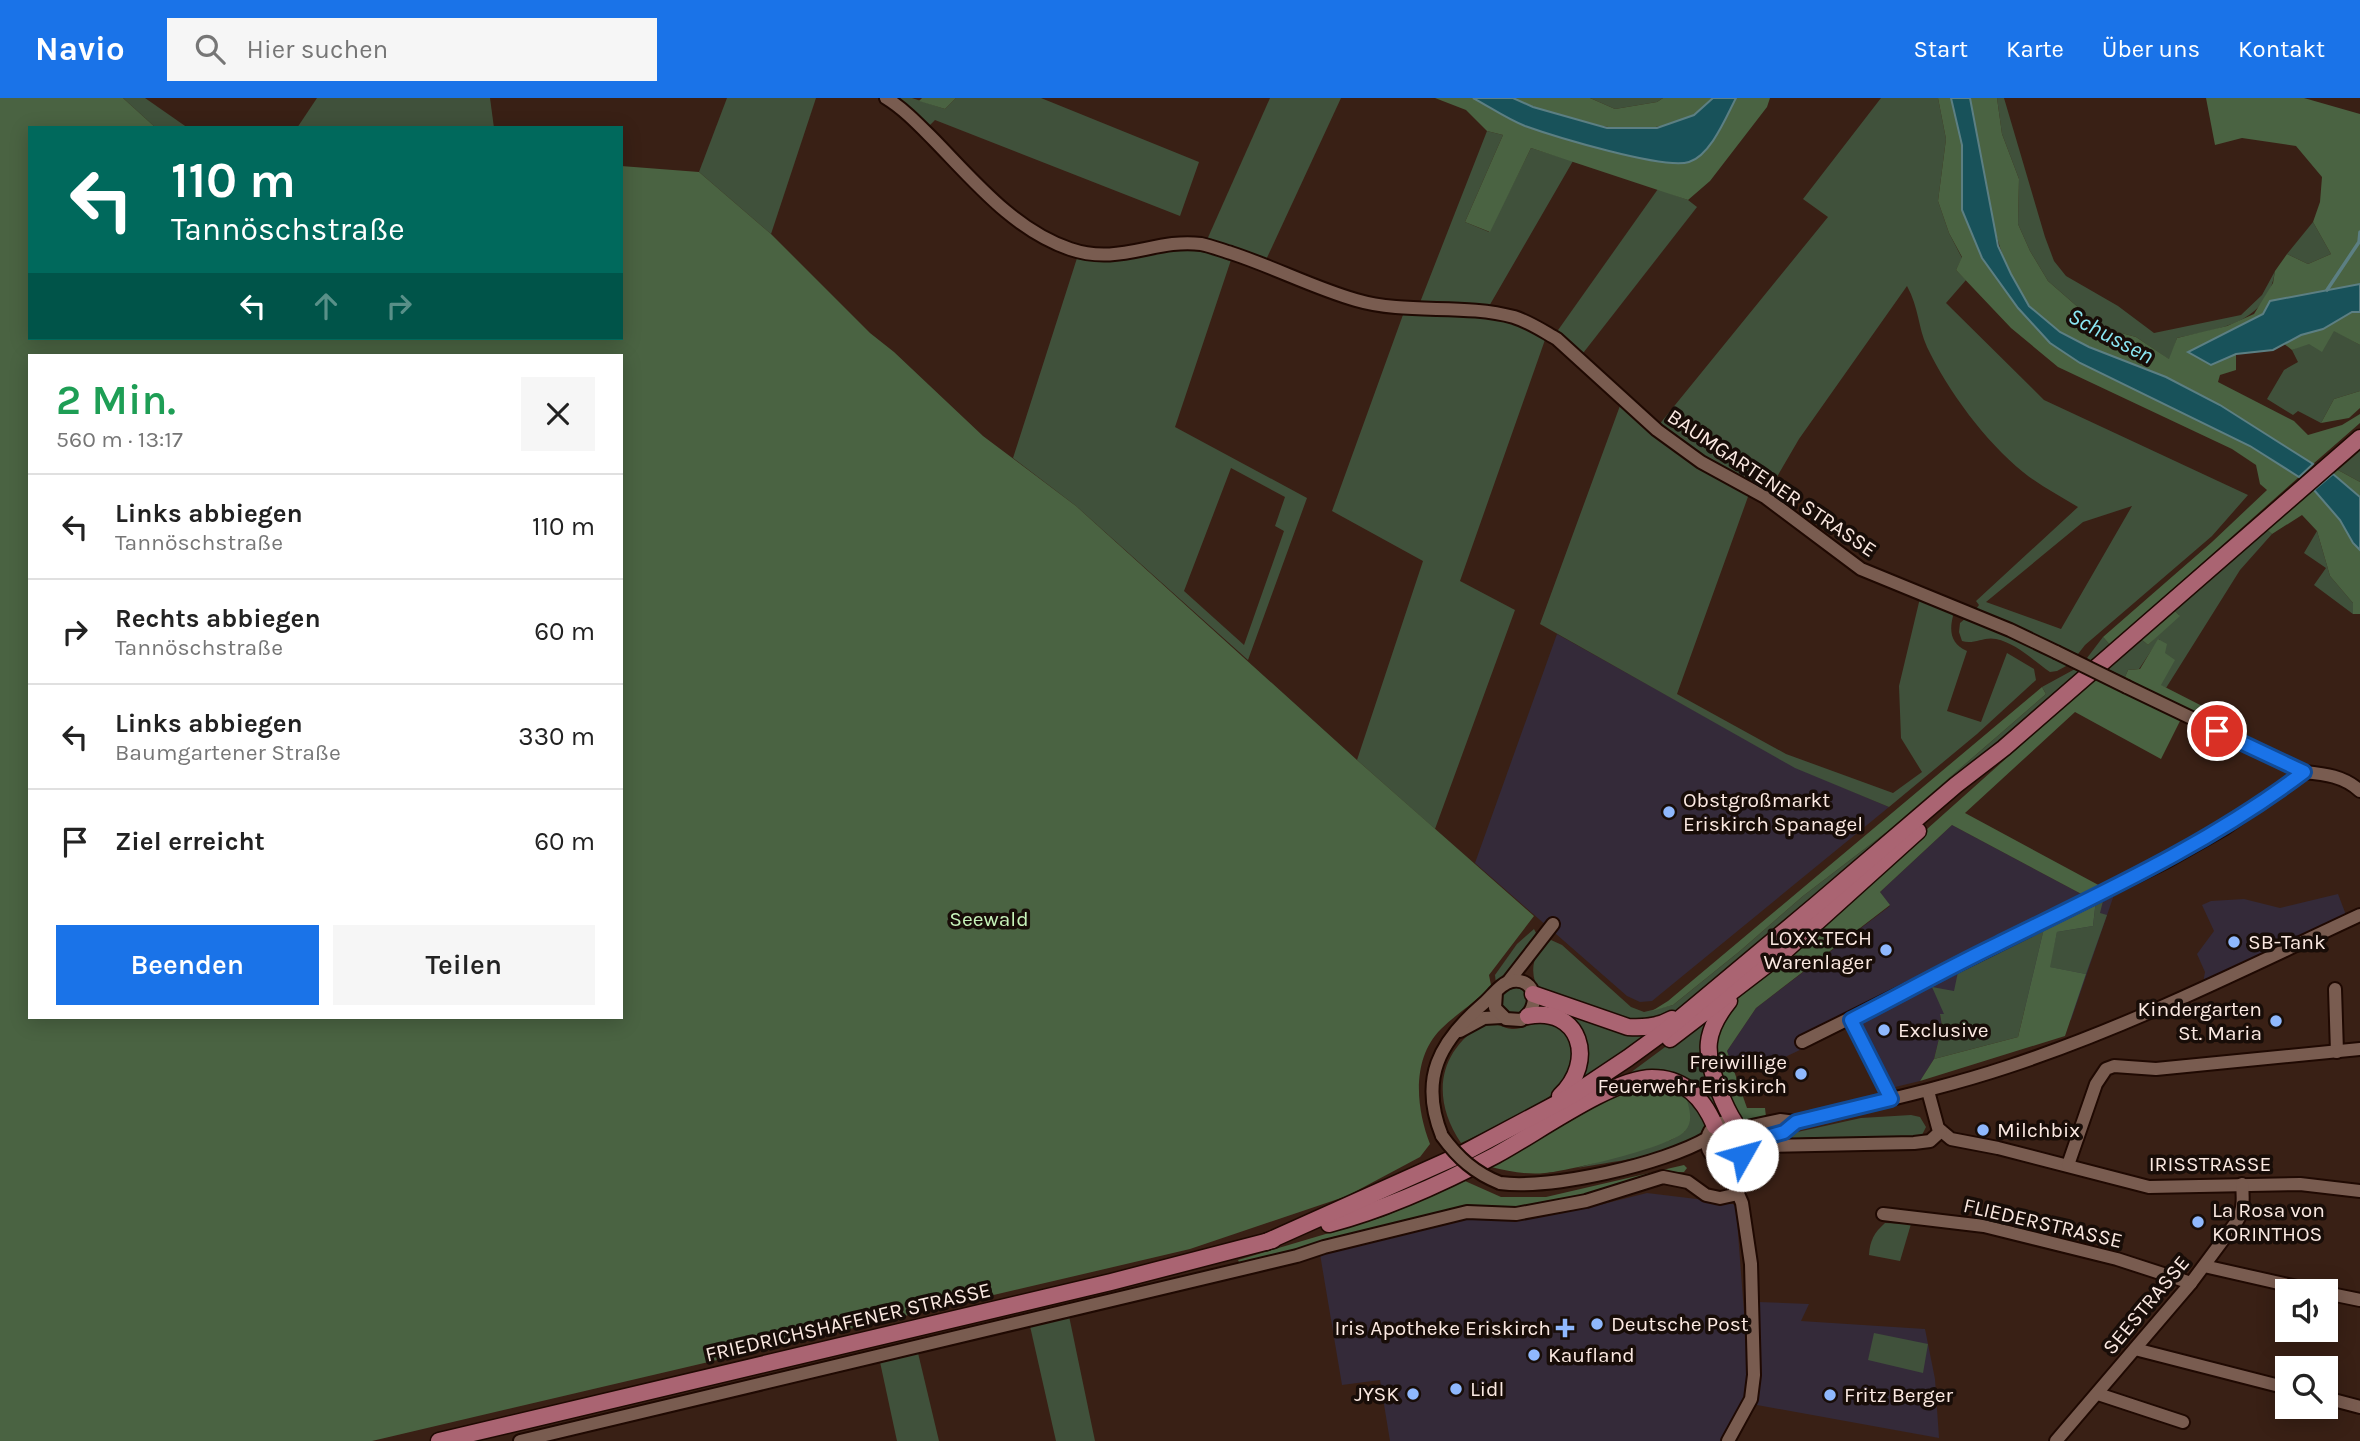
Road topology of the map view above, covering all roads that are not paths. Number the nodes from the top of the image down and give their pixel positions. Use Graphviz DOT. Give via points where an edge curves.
graph roads {
  1 [pos="887,98"];
  2 [pos="2360,438"];
  3 [pos="2004,748"];
  4 [pos="2304,772"];
  5 [pos="2360,791"];
  6 [pos="2360,915"];
  7 [pos="1553,924"];
  8 [pos="1527,957"];
  9 [pos="1759,971"];
  10 [pos="1508,982"];
  11 [pos="1530,989"];
  12 [pos="2335,989"];
  13 [pos="1496,992"];
  14 [pos="1703,998"];
  15 [pos="1528,1016"];
  16 [pos="1502,1017"];
  17 [pos="1851,1020"];
  18 [pos="1451,1037"];
  19 [pos="1802,1042"];
  20 [pos="2360,1049"];
  21 [pos="2337,1052"];
  22 [pos="1928,1091"];
  23 [pos="1891,1099"];
  24 [pos="1584,1104"];
  25 [pos="1796,1122"];
  26 [pos="1519,1123"];
  27 [pos="1739,1126"];
  28 [pos="1941,1131"];
  29 [pos="1711,1138"];
  30 [pos="1753,1146"];
  31 [pos="1739,1158"];
  32 [pos="1724,1161"];
  33 [pos="2068,1165"];
  34 [pos="2242,1184"];
  35 [pos="2360,1191"];
  36 [pos="1738,1194"];
  37 [pos="1884,1214"];
  38 [pos="1266,1242"];
  39 [pos="2204,1266"];
  40 [pos="2275,1282"];
  41 [pos="2191,1283"];
  42 [pos="2338,1295"];
  43 [pos="2360,1300"];
  44 [pos="2135,1349"];
  45 [pos="2275,1385"];
  46 [pos="2098,1394"];
  47 [pos="2338,1401"];
  48 [pos="2360,1407"];
  49 [pos="2183,1422"];
  50 [pos="439,1441"];
  51 [pos="520,1441"];
  52 [pos="1728,1441"];
  53 [pos="2056,1441"];
  1 -- 4 [label="street, BAUMGARTENER STRASSE, bridge" via="1004,210 1039,236 1072,250 1119,254 1179,243 1203,244 1357,300 1492,313 1538,327 1682,449 1765,497 1861,569 2010,630"];
  2 -- 3 [label="main road"];
  3 -- 9 [label="main road" via="1963,791"];
  3 -- 14 [label="main road"];
  4 -- 5 [label="street, BAUMGARTENER STRASSE" via="2350,782"];
  4 -- 17 [label="street" via="2225,828 2167,861"];
  6 -- 22 [label="street" via="2095,1035"];
  7 -- 8 [label="street"];
  8 -- 10 [label="street"];
  8 -- 11 [label="street"];
  9 -- 24 [label="main road"];
  9 -- 27 [label="main road" via="1721,1010 1709,1037 1713,1074 1729,1115"];
  10 -- 11 [label="street" via="1519,981"];
  10 -- 13 [label="street"];
  11 -- 14 [label="main road" via="1605,1020 1641,1028 1669,1021"];
  11 -- 15 [label="street" via="1534,1006"];
  12 -- 21 [label="street"];
  13 -- 16 [label="street" via="1494,1004"];
  13 -- 18 [label="street"];
  14 -- 26 [label="main road" via="1628,1058"];
  15 -- 16 [label="street" via="1517,1021"];
  15 -- 26 [label="main road" via="1546,1015 1571,1028 1581,1049 1581,1062 1565,1091"];
  16 -- 18 [label="street" via="1484,1018"];
  17 -- 19 [label="street"];
  17 -- 23 [label="street"];
  18 -- 29 [label="street, bridge" via="1437,1063 1432,1087 1442,1136 1471,1168 1500,1183 1520,1186 1587,1177 1687,1150"];
  20 -- 21 [label="street"];
  21 -- 33 [label="street" via="2156,1069 2113,1066 2100,1075"];
  22 -- 23 [label="street"];
  22 -- 28 [label="street"];
  23 -- 25 [label="street"];
  24 -- 29 [label="main road" via="1639,1079 1670,1080 1702,1101"];
  24 -- 38 [label="main road" via="1497,1155 1422,1191"];
  25 -- 27 [label="street"];
  25 -- 30 [label="street"];
  26 -- 38 [label="main road" via="1460,1155"];
  27 -- 29 [label="street" via="1723,1122"];
  27 -- 30 [label="street"];
  28 -- 30 [label="street" via="1930,1141 1914,1143"];
  28 -- 33 [label="street, IRISSTRASSE" via="1958,1141"];
  29 -- 32 [label="street" via="1716,1158"];
  30 -- 31 [label="street"];
  31 -- 32 [label="street"];
  31 -- 36 [label="street"];
  32 -- 36 [label="street"];
  33 -- 34 [label="street, IRISSTRASSE" via="2149,1187"];
  34 -- 35 [label="street, IRISSTRASSE"];
  34 -- 39 [label="street, SEESTRASSE" via="2241,1216"];
  36 -- 51 [label="street" via="1713,1197 1688,1182 1663,1177 1586,1201 1516,1214 1467,1212"];
  36 -- 52 [label="street" via="1751,1264 1754,1382 1751,1399"];
  37 -- 41 [label="street, FLIEDERSTRASSE" via="1984,1226"];
  38 -- 50 [label="main road, FRIEDRICHSHAFENER STRASSE"];
  39 -- 40 [label="street"];
  39 -- 41 [label="street, SEESTRASSE"];
  41 -- 44 [label="street, SEESTRASSE"];
  42 -- 43 [label="street"];
  44 -- 45 [label="street"];
  44 -- 46 [label="street, SEESTRASSE"];
  46 -- 49 [label="street"];
  46 -- 53 [label="street, SEESTRASSE"];
  47 -- 48 [label="street"];
}
